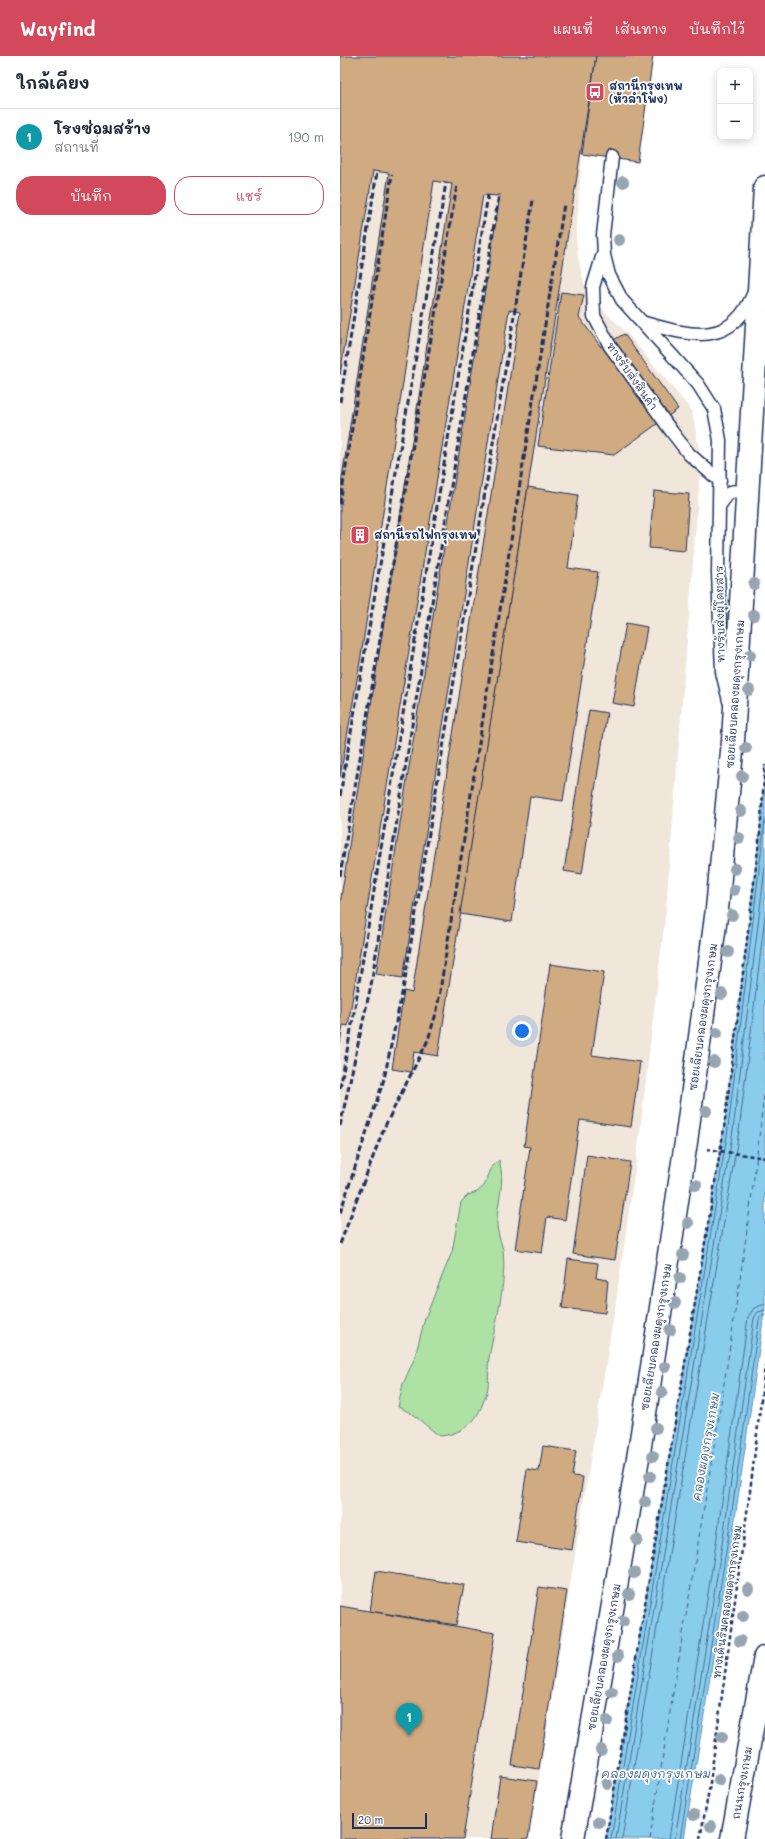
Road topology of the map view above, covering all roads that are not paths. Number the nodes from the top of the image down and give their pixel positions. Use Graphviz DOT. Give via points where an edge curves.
graph roads {
  1 [pos="612,157"];
  2 [pos="765,187"];
  3 [pos="604,250"];
  4 [pos="760,269"];
  5 [pos="641,322"];
  6 [pos="720,480"];
  7 [pos="747,501"];
  8 [pos="720,505"];
  9 [pos="734,722"];
  10 [pos="765,1657"];
  11 [pos="574,1839"];
  12 [pos="732,1839"];
  1 -- 3 [label="lane, ทางรับส่งผู้โดยสาร" via="603,235"];
  2 -- 4 [label="street, ซอยเลียบคลองผดุงกรุงเกษม"];
  3 -- 5 [label="lane, ทางรับส่งผู้โดยสาร" via="609,275 622,300"];
  3 -- 6 [label="lane, ทางรับส่งสินค้า" via="593,287 594,316 610,346 672,432 689,454"];
  4 -- 5 [label="lane" via="749,304 739,318 718,332 704,335 687,334"];
  4 -- 7 [label="street, ซอยเลียบคลองผดุงกรุงเกษม"];
  5 -- 6 [label="lane, ทางรับส่งผู้โดยสาร" via="698,384 714,409 720,440"];
  6 -- 8 [label="lane, ทางรับส่งผู้โดยสาร"];
  7 -- 8 [label="lane" via="741,493 734,491 728,493"];
  7 -- 9 [label="street, ซอยเลียบคลองผดุงกรุงเกษม"];
  8 -- 9 [label="lane, ทางรับส่งผู้โดยสาร" via="718,573 722,672"];
  9 -- 11 [label="street, ซอยเลียบคลองผดุงกรุงเกษม" via="717,909 685,1150 640,1446"];
  10 -- 12 [label="street, ถนนกรุงเกษม"];
}
